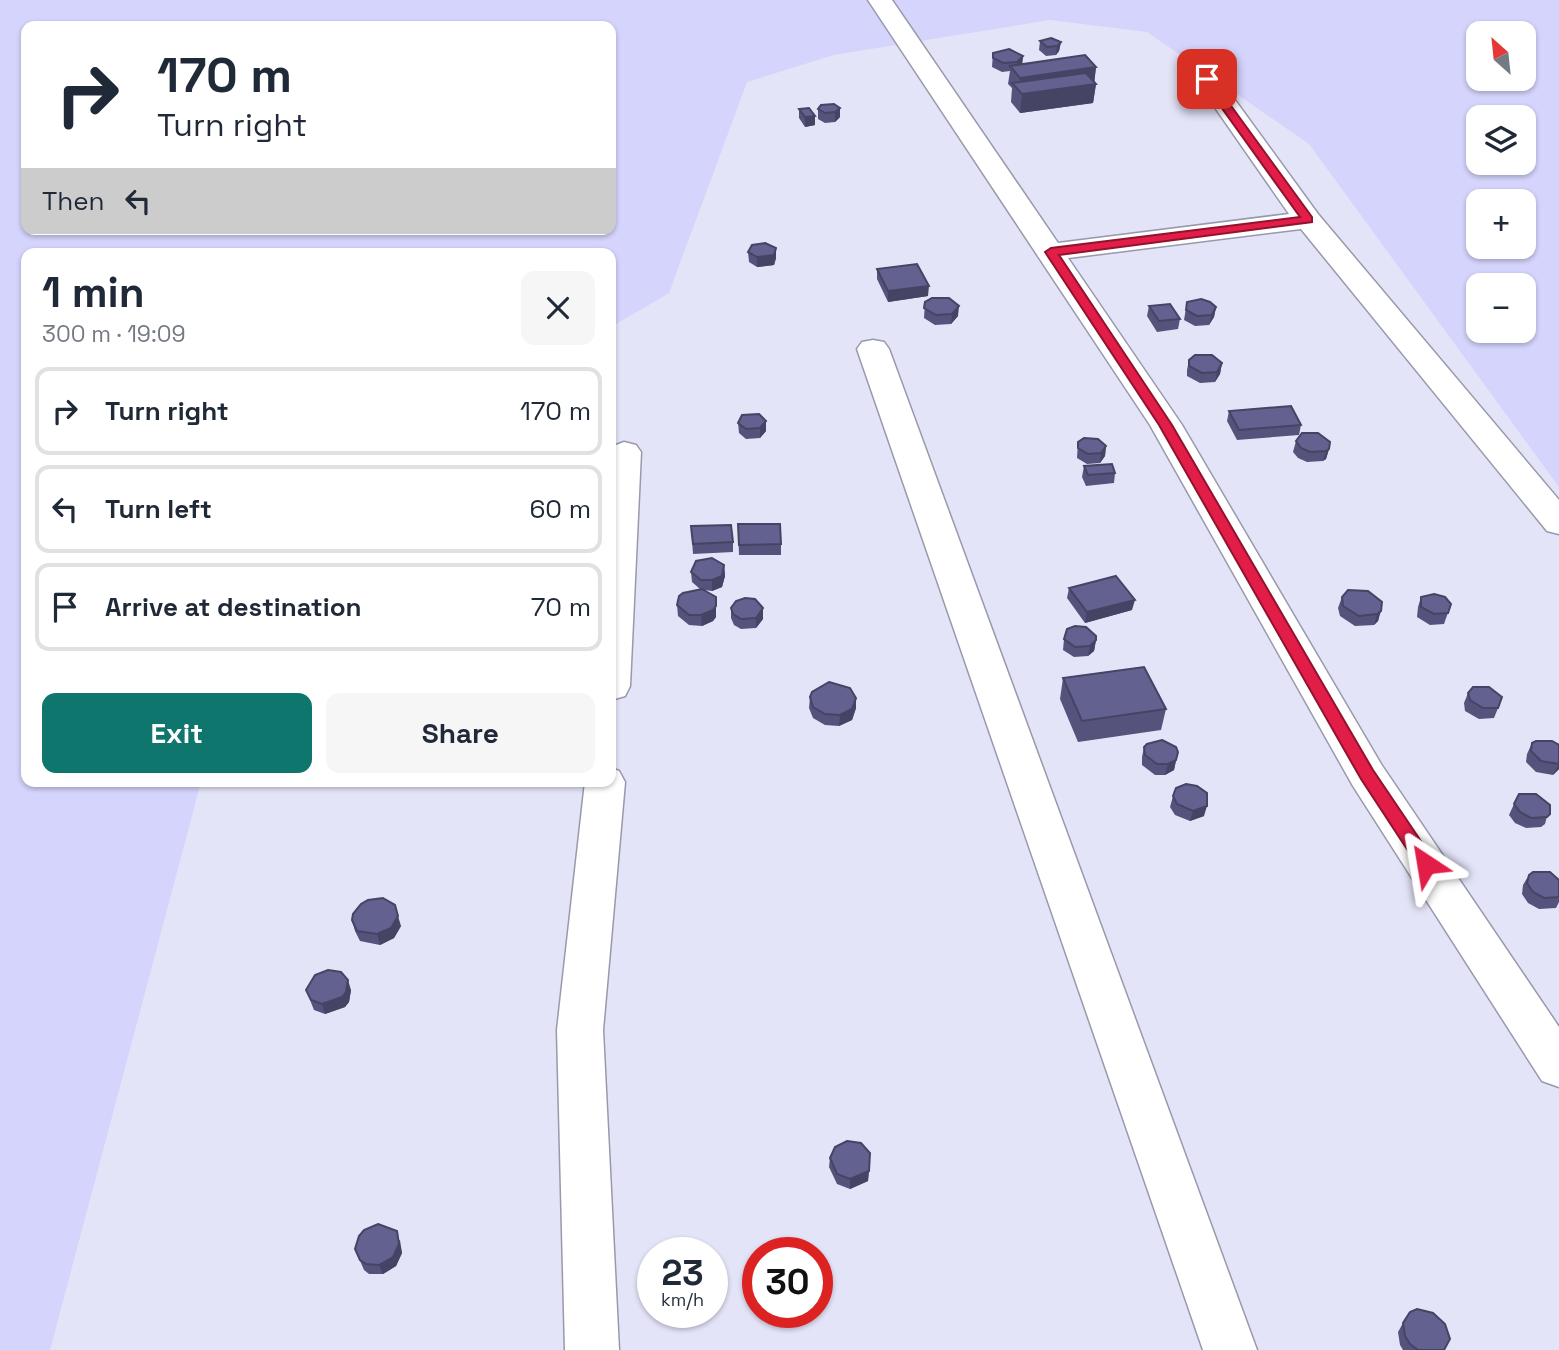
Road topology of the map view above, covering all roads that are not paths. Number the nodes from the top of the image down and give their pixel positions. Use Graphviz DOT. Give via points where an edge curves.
graph roads {
  1 [pos="880,0"];
  2 [pos="1207,79"];
  3 [pos="1308,220"];
  4 [pos="1051,252"];
  5 [pos="873,349"];
  6 [pos="624,452"];
  7 [pos="1559,523"];
  8 [pos="616,596"];
  9 [pos="604,787"];
  10 [pos="1559,1066"];
  11 [pos="592,1350"];
  12 [pos="1230,1350"];
  1 -- 4 [label="street"];
  2 -- 3 [label="street"];
  3 -- 4 [label="street"];
  3 -- 7 [label="street"];
  4 -- 10 [label="street" via="1166,425 1367,775"];
  5 -- 12 [label="street"];
  6 -- 8 [label="street"];
  9 -- 11 [label="street" via="580,1030"];
}
